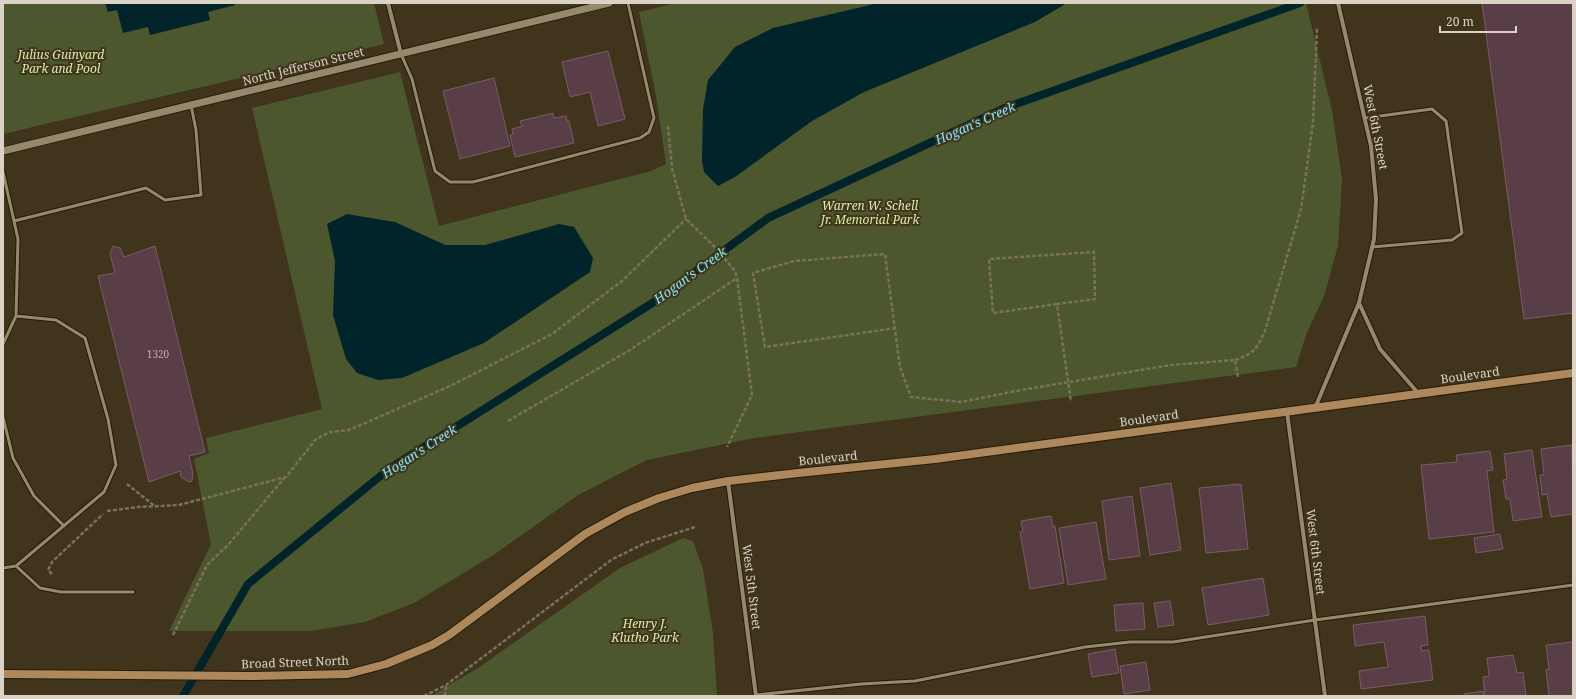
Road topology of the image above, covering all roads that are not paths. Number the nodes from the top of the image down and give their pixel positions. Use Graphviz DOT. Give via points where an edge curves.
graph roads {
  1 [pos="388,3"];
  2 [pos="628,3"];
  3 [pos="1338,3"];
  4 [pos="605,4"];
  5 [pos="401,54"];
  6 [pos="191,105"];
  7 [pos="1365,118"];
  8 [pos="3,151"];
  9 [pos="3,172"];
  10 [pos="14,221"];
  11 [pos="1372,247"];
  12 [pos="1359,303"];
  13 [pos="16,316"];
  14 [pos="3,344"];
  15 [pos="1573,373"];
  16 [pos="1419,394"];
  17 [pos="1315,408"];
  18 [pos="1288,412"];
  19 [pos="3,417"];
  20 [pos="728,481"];
  21 [pos="64,526"];
  22 [pos="16,566"];
  23 [pos="3,568"];
  24 [pos="1573,585"];
  25 [pos="133,592"];
  26 [pos="1315,620"];
  27 [pos="3,674"];
  28 [pos="756,696"];
  29 [pos="1325,696"];
  1 -- 5 [label="street"];
  2 -- 5 [label="lane" via="654,118 649,132 640,138 473,182 450,182 435,171 412,79"];
  3 -- 7 [label="street, West 6th Street"];
  4 -- 5 [label="street, North Jefferson Street"];
  5 -- 6 [label="street, North Jefferson Street"];
  6 -- 8 [label="street, North Jefferson Street"];
  6 -- 10 [label="lane" via="196,130 201,196 165,200 146,188"];
  7 -- 11 [label="street, West 6th Street" via="1375,173 1376,199"];
  7 -- 11 [label="lane" via="1432,109 1446,121 1462,233 1452,240"];
  9 -- 10 [label="lane"];
  10 -- 13 [label="lane" via="18,240"];
  11 -- 12 [label="street, West 6th Street"];
  12 -- 16 [label="street" via="1380,349"];
  12 -- 17 [label="street, West 6th Street"];
  13 -- 14 [label="lane"];
  13 -- 21 [label="lane" via="56,320 85,338 108,419 116,465 104,492"];
  15 -- 16 [label="main road, Boulevard"];
  16 -- 17 [label="main road, Boulevard"];
  17 -- 18 [label="main road, Boulevard"];
  18 -- 20 [label="main road, Boulevard" via="935,460"];
  18 -- 26 [label="street, West 6th Street"];
  19 -- 21 [label="lane" via="13,458 34,496"];
  20 -- 27 [label="main road, Broad Street North" via="685,490 625,512 585,534 449,635 386,664 348,674"];
  20 -- 28 [label="street, West 5th Street"];
  21 -- 22 [label="lane"];
  22 -- 23 [label="lane"];
  22 -- 25 [label="lane" via="40,588 61,592"];
  24 -- 26 [label="lane"];
  26 -- 28 [label="lane" via="1173,642 1130,642 1085,647 915,681 860,684"];
  26 -- 29 [label="street, West 6th Street"];
}
